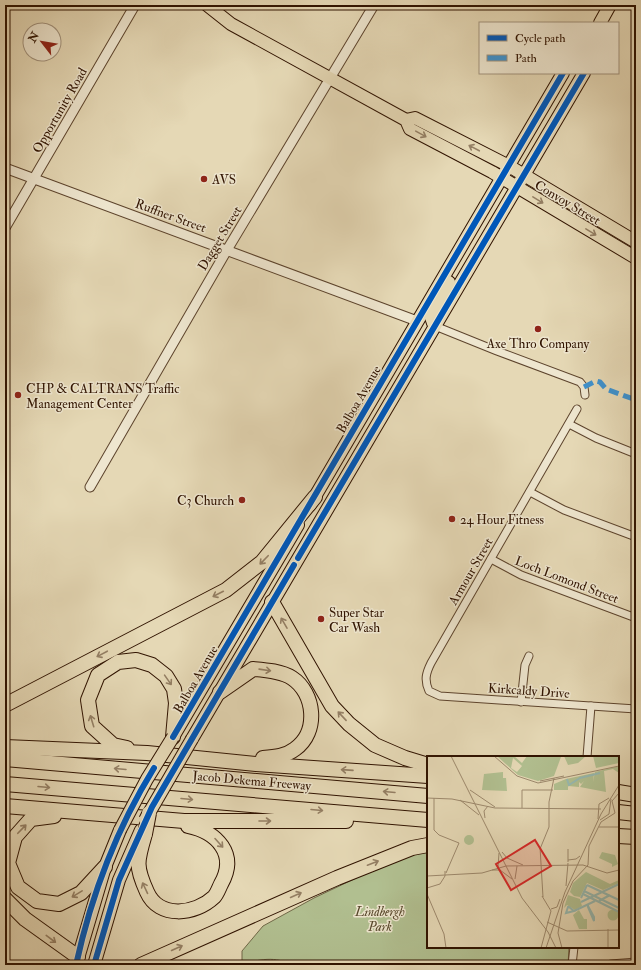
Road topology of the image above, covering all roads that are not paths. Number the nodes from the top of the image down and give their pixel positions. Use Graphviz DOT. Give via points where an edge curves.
graph roads {
  1 [pos="135,5"];
  2 [pos="207,5"];
  3 [pos="374,5"];
  4 [pos="610,5"];
  5 [pos="601,22"];
  6 [pos="561,74"];
  7 [pos="583,74"];
  8 [pos="331,78"];
  9 [pos="406,120"];
  10 [pos="509,166"];
  11 [pos="5,168"];
  12 [pos="524,175"];
  13 [pos="34,178"];
  14 [pos="502,178"];
  15 [pos="517,188"];
  16 [pos="5,228"];
  17 [pos="636,242"];
  18 [pos="227,250"];
  19 [pos="454,258"];
  20 [pos="636,258"];
  21 [pos="417,321"];
  22 [pos="435,326"];
  23 [pos="585,395"];
  24 [pos="577,409"];
  25 [pos="376,424"];
  26 [pos="568,424"];
  27 [pos="636,454"];
  28 [pos="90,487"];
  29 [pos="530,492"];
  30 [pos="315,497"];
  31 [pos="636,537"];
  32 [pos="491,559"];
  33 [pos="272,602"];
  34 [pos="636,618"];
  35 [pos="529,656"];
  36 [pos="425,684"];
  37 [pos="220,692"];
  38 [pos="521,702"];
  39 [pos="5,705"];
  40 [pos="591,706"];
  41 [pos="636,709"];
  42 [pos="173,737"];
  43 [pos="5,747"];
  44 [pos="147,753"];
  45 [pos="586,756"];
  46 [pos="5,759"];
  47 [pos="224,760"];
  48 [pos="427,765"];
  49 [pos="427,776"];
  50 [pos="5,784"];
  51 [pos="619,792"];
  52 [pos="636,795"];
  53 [pos="427,796"];
  54 [pos="5,806"];
  55 [pos="74,812"];
  56 [pos="619,812"];
  57 [pos="636,814"];
  58 [pos="154,815"];
  59 [pos="427,820"];
  60 [pos="427,820"];
  61 [pos="143,832"];
  62 [pos="619,837"];
  63 [pos="636,838"];
  64 [pos="427,846"];
  65 [pos="105,867"];
  66 [pos="5,899"];
  67 [pos="574,948"];
  68 [pos="77,961"];
  69 [pos="636,963"];
  70 [pos="94,965"];
  71 [pos="141,965"];
  72 [pos="572,965"];
  73 [pos="611,965"];
  1 -- 13 [label="street, Opportunity Road"];
  2 -- 8 [label="main road, Convoy Street" via="231,24"];
  3 -- 8 [label="street, Dagget Street"];
  4 -- 5 [label="main road"];
  6 -- 10 [label="main road, Balboa Avenue"];
  7 -- 12 [label="main road"];
  8 -- 9 [label="main road, Convoy Street"];
  8 -- 18 [label="street, Dagget Street"];
  10 -- 9 [label="main road, Convoy Street, one-way" via="416,118"];
  9 -- 14 [label="main road, Convoy Street, one-way" via="410,128"];
  10 -- 12 [label="main road, Convoy Street"];
  10 -- 14 [label="main road, Balboa Avenue"];
  11 -- 13 [label="street, Ruffner Street"];
  12 -- 15 [label="main road"];
  12 -- 17 [label="main road, Convoy Street"];
  13 -- 16 [label="street, Opportunity Road"];
  13 -- 18 [label="street, Ruffner Street"];
  14 -- 15 [label="main road, Convoy Street"];
  14 -- 19 [label="main road, Balboa Avenue"];
  15 -- 20 [label="main road, Convoy Street, one-way"];
  15 -- 22 [label="main road"];
  18 -- 21 [label="street, Ruffner Street"];
  18 -- 28 [label="street, Dagget Street"];
  19 -- 21 [label="main road, Balboa Avenue"];
  19 -- 22 [label="main road" via="454,274 431,317"];
  21 -- 25 [label="main road" via="422,326 421,333 383,398"];
  21 -- 30 [label="main road, Balboa Avenue"];
  22 -- 23 [label="street" via="580,382"];
  22 -- 25 [label="main road"];
  24 -- 26 [label="street, Armour Street"];
  25 -- 33 [label="main road"];
  26 -- 27 [label="street"];
  26 -- 29 [label="street, Armour Street"];
  29 -- 31 [label="street" via="564,510"];
  29 -- 32 [label="street, Armour Street"];
  30 -- 39 [label="highway, one-way" via="262,562 226,590"];
  30 -- 42 [label="main road, Balboa Avenue"];
  32 -- 34 [label="street, Loch Lomond Street" via="521,575"];
  32 -- 36 [label="street, Armour Street" via="431,663"];
  33 -- 37 [label="main road"];
  48 -- 33 [label="highway, one-way" via="375,746 349,724 332,706"];
  35 -- 38 [label="street" via="525,665"];
  36 -- 38 [label="street, Kirkcaldy Drive" via="429,691 440,696"];
  37 -- 47 [label="highway, one-way" via="253,668 270,670 292,678 307,694 312,712 310,730 296,749 279,757"];
  37 -- 58 [label="main road, bridge" via="192,739"];
  38 -- 40 [label="street, Kirkcaldy Drive"];
  40 -- 41 [label="street, Kirkcaldy Drive"];
  40 -- 45 [label="street"];
  44 -- 42 [label="highway, one-way" via="113,745 92,726 88,700 98,675 118,662 136,660 152,665 166,676 174,689 176,703"];
  42 -- 65 [label="main road, Balboa Avenue, bridge" via="120,830"];
  43 -- 44 [label="highway"];
  44 -- 47 [label="highway"];
  53 -- 46 [label="highway, Jacob Dekema Freeway, one-way"];
  49 -- 47 [label="highway, one-way"];
  50 -- 60 [label="highway, Jacob Dekema Freeway, one-way"];
  51 -- 52 [label="highway"];
  54 -- 55 [label="highway"];
  55 -- 58 [label="highway"];
  65 -- 55 [label="highway, one-way" via="81,893 59,904 37,901 18,887 8,863 15,837 31,819"];
  56 -- 57 [label="highway"];
  58 -- 59 [label="highway, one-way" via="184,821"];
  58 -- 61 [label="highway, bridge"];
  58 -- 61 [label="highway, one-way" via="205,830 221,844 229,860 225,877 214,897 194,910 169,912 151,900 138,873 137,863"];
  61 -- 70 [label="main road" via="119,880"];
  62 -- 63 [label="highway"];
  71 -- 64 [label="highway, one-way" via="337,878 412,848"];
  65 -- 68 [label="main road, Balboa Avenue"];
  66 -- 68 [label="highway, one-way" via="25,919"];
  67 -- 72 [label="street"];
  69 -- 73 [label="street"];
}
